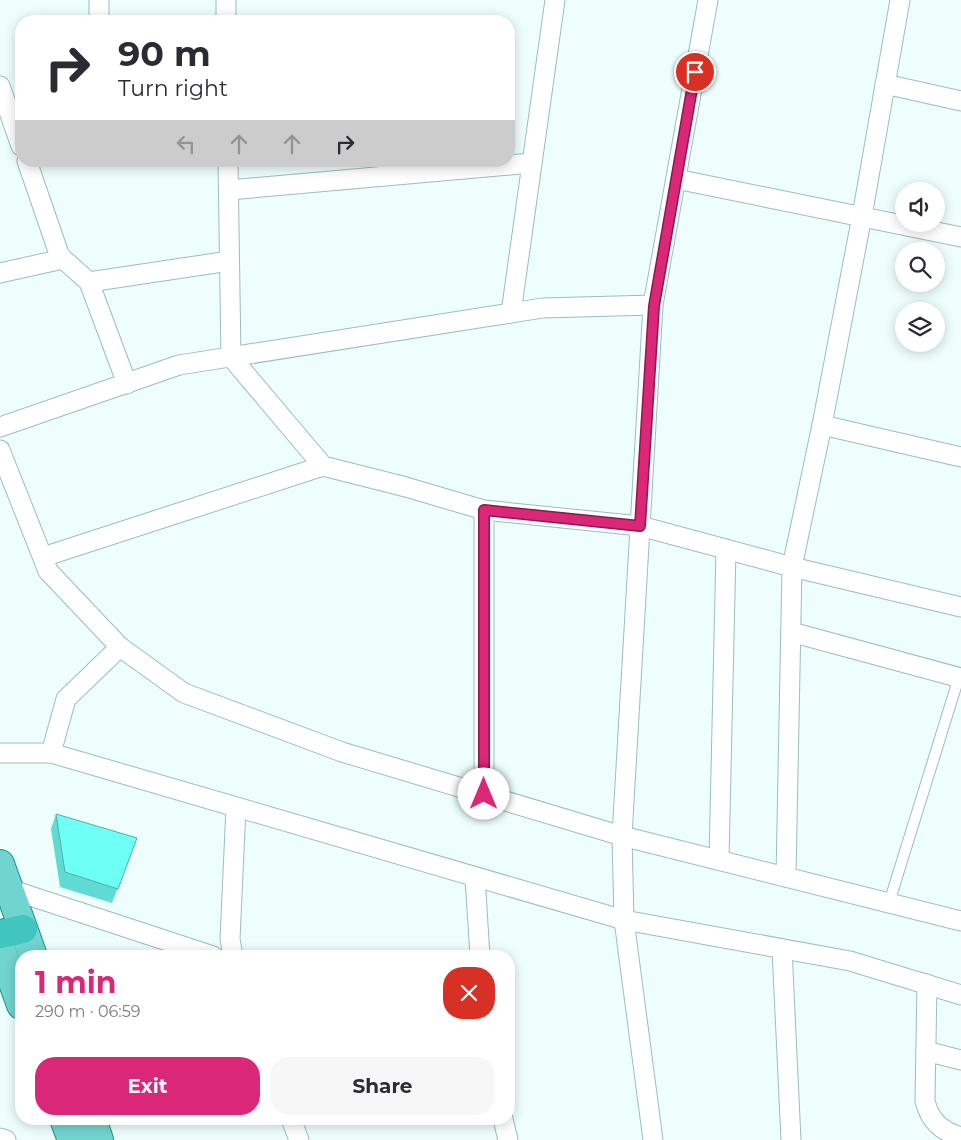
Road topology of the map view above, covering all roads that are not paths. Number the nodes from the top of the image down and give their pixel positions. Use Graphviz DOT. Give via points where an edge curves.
graph roads {
  1 [pos="100,0"];
  2 [pos="226,0"];
  3 [pos="555,0"];
  4 [pos="708,0"];
  5 [pos="900,0"];
  6 [pos="99,15"];
  7 [pos="226,15"];
  8 [pos="885,84"];
  9 [pos="0,86"];
  10 [pos="961,101"];
  11 [pos="15,129"];
  12 [pos="532,163"];
  13 [pos="515,165"];
  14 [pos="29,167"];
  15 [pos="228,167"];
  16 [pos="487,167"];
  17 [pos="676,179"];
  18 [pos="229,190"];
  19 [pos="862,216"];
  20 [pos="961,237"];
  21 [pos="63,259"];
  22 [pos="230,261"];
  23 [pos="0,273"];
  24 [pos="89,282"];
  25 [pos="654,306"];
  26 [pos="511,313"];
  27 [pos="231,357"];
  28 [pos="127,384"];
  29 [pos="822,425"];
  30 [pos="0,427"];
  31 [pos="0,450"];
  32 [pos="961,457"];
  33 [pos="323,466"];
  34 [pos="484,510"];
  35 [pos="640,526"];
  36 [pos="726,549"];
  37 [pos="43,557"];
  38 [pos="792,567"];
  39 [pos="961,607"];
  40 [pos="791,632"];
  41 [pos="120,647"];
  42 [pos="960,678"];
  43 [pos="0,753"];
  44 [pos="51,753"];
  45 [pos="484,794"];
  46 [pos="236,807"];
  47 [pos="622,836"];
  48 [pos="719,860"];
  49 [pos="0,864"];
  50 [pos="475,877"];
  51 [pos="786,877"];
  52 [pos="9,889"];
  53 [pos="889,903"];
  54 [pos="624,920"];
  55 [pos="961,920"];
  56 [pos="12,931"];
  57 [pos="0,947"];
  58 [pos="782,949"];
  59 [pos="28,950"];
  60 [pos="195,950"];
  61 [pos="232,950"];
  62 [pos="480,950"];
  63 [pos="927,984"];
  64 [pos="15,988"];
  65 [pos="961,995"];
  66 [pos="926,1051"];
  67 [pos="961,1060"];
  68 [pos="66,1125"];
  69 [pos="94,1125"];
  70 [pos="293,1125"];
  71 [pos="505,1125"];
  72 [pos="961,1137"];
  73 [pos="0,1138"];
  74 [pos="6,1140"];
  75 [pos="72,1140"];
  76 [pos="99,1140"];
  77 [pos="299,1140"];
  78 [pos="508,1140"];
  79 [pos="653,1140"];
  80 [pos="791,1140"];
  1 -- 6 [label="street"];
  2 -- 7 [label="street"];
  3 -- 12 [label="street"];
  4 -- 17 [label="street"];
  5 -- 8 [label="street"];
  8 -- 10 [label="street"];
  8 -- 19 [label="street"];
  9 -- 11 [label="street"];
  12 -- 13 [label="street"];
  12 -- 26 [label="street"];
  14 -- 21 [label="street"];
  15 -- 18 [label="street"];
  16 -- 18 [label="street"];
  17 -- 19 [label="street"];
  17 -- 25 [label="street"];
  18 -- 22 [label="street"];
  19 -- 20 [label="street"];
  19 -- 29 [label="street"];
  21 -- 23 [label="street"];
  21 -- 24 [label="street"];
  22 -- 24 [label="street"];
  22 -- 27 [label="street"];
  24 -- 28 [label="street"];
  25 -- 26 [label="street" via="543,308"];
  25 -- 35 [label="street"];
  26 -- 27 [label="street"];
  27 -- 28 [label="street" via="179,365"];
  27 -- 33 [label="street"];
  28 -- 30 [label="street"];
  29 -- 32 [label="street"];
  29 -- 38 [label="street"];
  31 -- 37 [label="street"];
  33 -- 34 [label="street"];
  33 -- 37 [label="street"];
  34 -- 35 [label="street"];
  34 -- 45 [label="street"];
  35 -- 36 [label="street"];
  35 -- 47 [label="street"];
  36 -- 38 [label="street"];
  36 -- 48 [label="street"];
  37 -- 41 [label="street" via="48,571"];
  38 -- 39 [label="street"];
  38 -- 40 [label="street"];
  40 -- 42 [label="street"];
  40 -- 51 [label="street"];
  41 -- 44 [label="street" via="66,699"];
  41 -- 45 [label="street" via="184,693 342,752"];
  42 -- 53 [label="lane"];
  43 -- 44 [label="street"];
  44 -- 46 [label="street"];
  45 -- 47 [label="street"];
  46 -- 50 [label="street"];
  46 -- 61 [label="street"];
  47 -- 48 [label="street"];
  47 -- 54 [label="street"];
  48 -- 51 [label="street"];
  49 -- 52 [label="main road"];
  50 -- 54 [label="street"];
  50 -- 62 [label="street"];
  51 -- 53 [label="street"];
  52 -- 56 [label="main road"];
  52 -- 60 [label="street"];
  53 -- 55 [label="street"];
  54 -- 58 [label="street"];
  54 -- 79 [label="street"];
  56 -- 59 [label="main road"];
  57 -- 64 [label="main road"];
  58 -- 63 [label="street" via="850,962"];
  58 -- 80 [label="street"];
  63 -- 65 [label="street"];
  63 -- 66 [label="street"];
  66 -- 67 [label="street"];
  66 -- 72 [label="street" via="925,1101 928,1114 938,1126"];
  68 -- 75 [label="main road"];
  69 -- 76 [label="main road"];
  70 -- 77 [label="street"];
  71 -- 78 [label="street"];
  73 -- 74 [label="street"];
}
